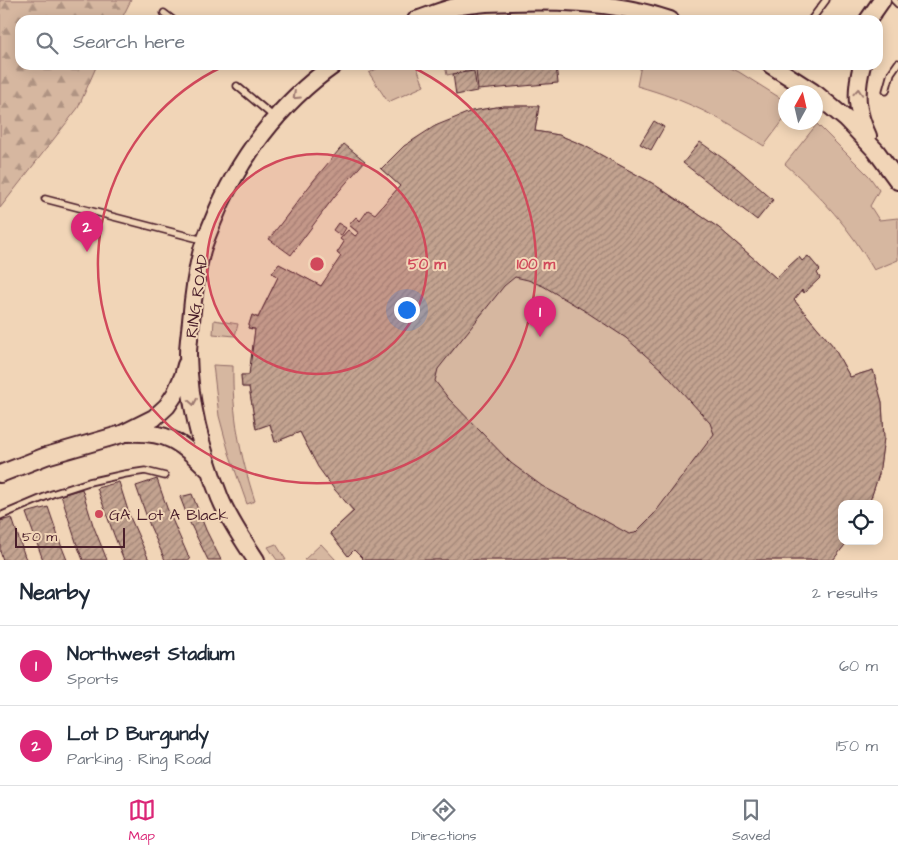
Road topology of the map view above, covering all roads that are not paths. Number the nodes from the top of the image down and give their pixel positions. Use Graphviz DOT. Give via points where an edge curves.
graph roads {
  1 [pos="826,0"];
  2 [pos="883,0"];
  3 [pos="894,0"];
  4 [pos="898,4"];
  5 [pos="164,13"];
  6 [pos="167,15"];
  7 [pos="431,15"];
  8 [pos="656,15"];
  9 [pos="815,15"];
  10 [pos="872,15"];
  11 [pos="878,15"];
  12 [pos="898,63"];
  13 [pos="327,70"];
  14 [pos="778,70"];
  15 [pos="861,70"];
  16 [pos="801,85"];
  17 [pos="237,86"];
  18 [pos="886,91"];
  19 [pos="823,101"];
  20 [pos="276,118"];
  21 [pos="876,151"];
  22 [pos="898,180"];
  23 [pos="45,199"];
  24 [pos="205,241"];
  25 [pos="188,353"];
  26 [pos="122,434"];
  27 [pos="210,471"];
  28 [pos="0,474"];
  29 [pos="166,476"];
  30 [pos="0,516"];
  31 [pos="256,560"];
  1 -- 9 [label="lane"];
  2 -- 10 [label="main road"];
  2 -- 11 [label="main road"];
  3 -- 4 [label="lane"];
  5 -- 6 [label="lane"];
  7 -- 8 [label="main road" via="456,7 515,0 585,2"];
  12 -- 18 [label="lane"];
  13 -- 20 [label="main road, RING ROAD, one-way" via="291,100"];
  14 -- 16 [label="main road"];
  21 -- 15 [label="main road, one-way" via="859,116 857,96"];
  17 -- 20 [label="lane"];
  19 -- 21 [label="main road" via="846,119"];
  20 -- 24 [label="main road, RING ROAD" via="239,169"];
  21 -- 22 [label="main road"];
  23 -- 24 [label="lane"];
  24 -- 25 [label="main road, RING ROAD" via="196,282"];
  25 -- 26 [label="main road" via="183,376 168,406 154,418"];
  25 -- 27 [label="main road, RING ROAD, one-way" via="192,400"];
  26 -- 27 [label="main road" via="146,432 176,441"];
  26 -- 28 [label="main road" via="46,456"];
  27 -- 31 [label="main road, RING ROAD" via="221,500"];
  29 -- 30 [label="lane" via="145,471 89,482"];
}
